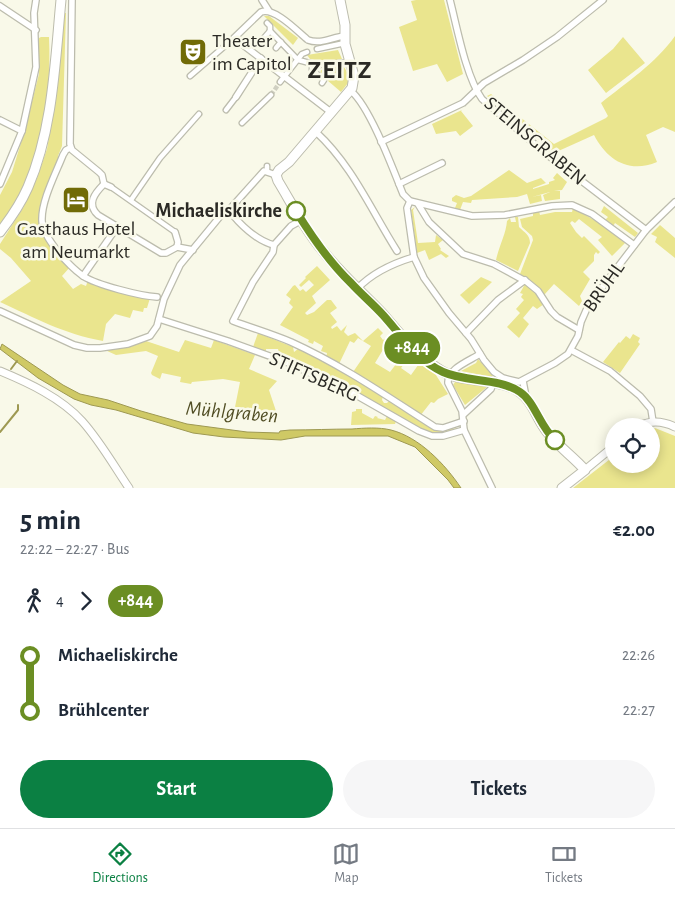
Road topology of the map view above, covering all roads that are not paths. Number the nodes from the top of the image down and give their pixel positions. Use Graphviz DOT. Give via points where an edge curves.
graph roads {
  1 [pos="36,0"];
  2 [pos="61,0"];
  3 [pos="72,0"];
  4 [pos="262,0"];
  5 [pos="340,0"];
  6 [pos="450,0"];
  7 [pos="603,0"];
  8 [pos="0,6"];
  9 [pos="269,10"];
  10 [pos="267,23"];
  11 [pos="36,30"];
  12 [pos="270,30"];
  13 [pos="234,38"];
  14 [pos="263,39"];
  15 [pos="345,39"];
  16 [pos="281,42"];
  17 [pos="276,48"];
  18 [pos="307,52"];
  19 [pos="261,58"];
  20 [pos="298,60"];
  21 [pos="350,62"];
  22 [pos="311,69"];
  23 [pos="190,76"];
  24 [pos="285,77"];
  25 [pos="280,82"];
  26 [pos="322,83"];
  27 [pos="351,89"];
  28 [pos="476,90"];
  29 [pos="270,95"];
  30 [pos="236,97"];
  31 [pos="226,110"];
  32 [pos="332,113"];
  33 [pos="199,114"];
  34 [pos="0,120"];
  35 [pos="242,123"];
  36 [pos="22,131"];
  37 [pos="316,132"];
  38 [pos="381,142"];
  39 [pos="70,148"];
  40 [pos="442,164"];
  41 [pos="270,171"];
  42 [pos="0,184"];
  43 [pos="104,184"];
  44 [pos="399,184"];
  45 [pos="112,187"];
  46 [pos="131,200"];
  47 [pos="410,201"];
  48 [pos="675,202"];
  49 [pos="418,204"];
  50 [pos="229,210"];
  51 [pos="303,223"];
  52 [pos="117,227"];
  53 [pos="646,230"];
  54 [pos="0,232"];
  55 [pos="175,232"];
  56 [pos="274,244"];
  57 [pos="634,245"];
  58 [pos="177,247"];
  59 [pos="193,250"];
  60 [pos="397,251"];
  61 [pos="414,257"];
  62 [pos="83,276"];
  63 [pos="525,280"];
  64 [pos="357,289"];
  65 [pos="157,298"];
  66 [pos="0,311"];
  67 [pos="159,319"];
  68 [pos="579,330"];
  69 [pos="466,333"];
  70 [pos="571,350"];
  71 [pos="480,354"];
  72 [pos="0,371"];
  73 [pos="449,374"];
  74 [pos="523,381"];
  75 [pos="493,382"];
  76 [pos="526,397"];
  77 [pos="464,418"];
  78 [pos="653,418"];
  79 [pos="660,422"];
  80 [pos="675,427"];
  81 [pos="464,430"];
  82 [pos="605,453"];
  83 [pos="584,470"];
  84 [pos="128,488"];
  85 [pos="492,488"];
  86 [pos="562,488"];
  1 -- 11 [label="street"];
  2 -- 54 [label="main road" via="52,92 40,152 27,189"];
  3 -- 39 [label="street"];
  4 -- 9 [label="street"];
  5 -- 15 [label="main road" via="346,25"];
  6 -- 28 [label="street, STEINSGRABEN"];
  7 -- 28 [label="street" via="557,37"];
  8 -- 11 [label="street"];
  9 -- 13 [label="street" via="261,12"];
  9 -- 15 [label="street" via="316,48 337,36"];
  10 -- 12 [label="street"];
  11 -- 36 [label="street" via="36,67"];
  12 -- 14 [label="street"];
  12 -- 16 [label="street"];
  13 -- 19 [label="street"];
  13 -- 23 [label="street"];
  15 -- 21 [label="main road"];
  16 -- 17 [label="street"];
  16 -- 20 [label="street"];
  18 -- 20 [label="street"];
  19 -- 24 [label="street"];
  19 -- 30 [label="street"];
  20 -- 22 [label="street"];
  20 -- 24 [label="street"];
  21 -- 22 [label="street"];
  21 -- 27 [label="main road" via="354,76"];
  22 -- 26 [label="street" via="324,80"];
  24 -- 25 [label="street"];
  24 -- 32 [label="street"];
  27 -- 32 [label="main road"];
  27 -- 38 [label="street"];
  28 -- 38 [label="street" via="463,103"];
  28 -- 53 [label="street, STEINSGRABEN" via="484,101 545,153"];
  29 -- 35 [label="street"];
  30 -- 31 [label="street"];
  32 -- 37 [label="main road"];
  33 -- 46 [label="street" via="160,158"];
  34 -- 36 [label="street"];
  36 -- 42 [label="street"];
  37 -- 41 [label="main road" via="290,162 279,170"];
  37 -- 60 [label="street" via="345,164"];
  38 -- 44 [label="street"];
  39 -- 43 [label="street" via="102,175"];
  39 -- 62 [label="street" via="64,155 45,203 43,228 56,249"];
  40 -- 44 [label="street"];
  41 -- 50 [label="street" via="261,173"];
  41 -- 51 [label="main road"];
  43 -- 45 [label="street"];
  43 -- 52 [label="street" via="94,196 93,208"];
  44 -- 47 [label="street"];
  45 -- 46 [label="street"];
  46 -- 55 [label="street"];
  47 -- 49 [label="street"];
  47 -- 61 [label="street" via="407,208"];
  48 -- 53 [label="street, BRÜHL"];
  49 -- 57 [label="street" via="472,216 572,206 592,214"];
  49 -- 63 [label="street" via="425,217 463,254 494,264"];
  50 -- 56 [label="street" via="259,239"];
  50 -- 59 [label="street" via="222,214"];
  51 -- 56 [label="street" via="291,226"];
  51 -- 64 [label="main road" via="323,252"];
  52 -- 58 [label="street" via="161,253"];
  52 -- 62 [label="street"];
  53 -- 57 [label="street, BRÜHL"];
  55 -- 58 [label="street"];
  56 -- 77 [label="street" via="274,252 253,282 233,321 290,342 333,363 435,427 443,428"];
  57 -- 68 [label="street, BRÜHL" via="588,306"];
  58 -- 59 [label="street"];
  59 -- 67 [label="street" via="180,265 164,298"];
  61 -- 64 [label="street" via="377,274"];
  61 -- 69 [label="street" via="437,297"];
  62 -- 65 [label="street"];
  63 -- 68 [label="street" via="538,291 556,317"];
  63 -- 69 [label="street" via="498,300"];
  64 -- 73 [label="main road" via="415,350"];
  66 -- 67 [label="street" via="86,348 147,338 155,331"];
  67 -- 81 [label="street, STIFTSBERG" via="286,362 432,436"];
  68 -- 70 [label="street, BRÜHL"];
  69 -- 71 [label="street"];
  70 -- 74 [label="street"];
  70 -- 78 [label="street" via="610,372 636,393 650,405"];
  71 -- 73 [label="street"];
  71 -- 74 [label="street" via="498,375"];
  72 -- 84 [label="street" via="47,394 81,420"];
  73 -- 75 [label="main road"];
  73 -- 77 [label="street" via="448,384"];
  74 -- 76 [label="street"];
  75 -- 76 [label="main road" via="511,387"];
  75 -- 77 [label="street"];
  76 -- 83 [label="main road" via="547,432"];
  77 -- 81 [label="street"];
  79 -- 80 [label="street"];
  81 -- 85 [label="street"];
  82 -- 83 [label="street"];
  83 -- 86 [label="main road"];
}
